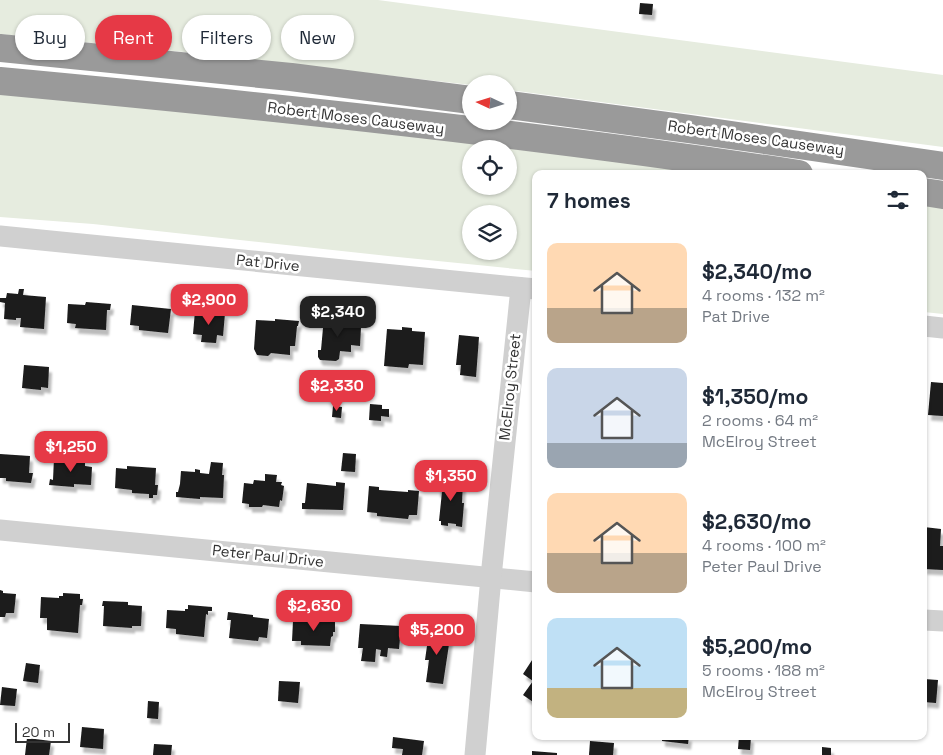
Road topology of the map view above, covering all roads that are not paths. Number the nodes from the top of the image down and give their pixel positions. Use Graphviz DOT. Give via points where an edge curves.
graph roads {
  1 [pos="0,48"];
  2 [pos="0,81"];
  3 [pos="462,99"];
  4 [pos="518,106"];
  5 [pos="943,166"];
  6 [pos="770,170"];
  7 [pos="927,192"];
  8 [pos="943,195"];
  9 [pos="0,236"];
  10 [pos="528,288"];
  11 [pos="927,326"];
  12 [pos="943,328"];
  13 [pos="0,530"];
  14 [pos="491,577"];
  15 [pos="532,582"];
  16 [pos="927,620"];
  17 [pos="943,621"];
  18 [pos="475,755"];
  1 -- 3 [label="highway" via="291,77"];
  2 -- 6 [label="highway, Robert Moses Causeway" via="359,117"];
  4 -- 5 [label="highway, Robert Moses Causeway"];
  7 -- 8 [label="highway"];
  9 -- 10 [label="street, Pat Drive"];
  10 -- 14 [label="street, McElroy Street"];
  11 -- 12 [label="street"];
  13 -- 14 [label="street, Peter Paul Drive"];
  14 -- 15 [label="street, Peter Paul Drive"];
  14 -- 18 [label="street, McElroy Street"];
  16 -- 17 [label="street"];
}
